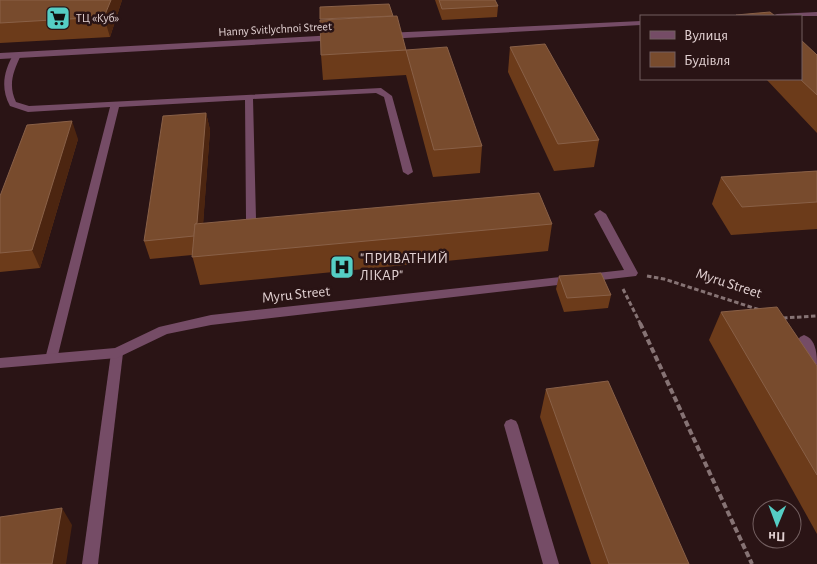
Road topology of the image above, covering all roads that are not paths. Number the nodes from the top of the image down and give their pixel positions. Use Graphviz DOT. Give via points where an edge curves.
graph roads {
  1 [pos="817,14"];
  2 [pos="797,15"];
  3 [pos="640,23"];
  4 [pos="374,36"];
  5 [pos="345,38"];
  6 [pos="17,55"];
  7 [pos="0,56"];
  8 [pos="249,97"];
  9 [pos="116,105"];
  10 [pos="408,172"];
  11 [pos="600,214"];
  12 [pos="251,219"];
  13 [pos="804,340"];
  14 [pos="117,353"];
  15 [pos="52,359"];
  16 [pos="817,360"];
  17 [pos="0,364"];
  18 [pos="511,425"];
  19 [pos="90,564"];
  20 [pos="551,564"];
  1 -- 2 [label="street"];
  3 -- 4 [label="street"];
  5 -- 6 [label="street, Hanny Svitlychnoi Street"];
  6 -- 7 [label="street, Hanny Svitlychnoi Street"];
  6 -- 9 [label="lane" via="9,71 6,92 19,108 41,110"];
  8 -- 9 [label="lane"];
  8 -- 10 [label="lane" via="370,89 384,92 388,96"];
  8 -- 12 [label="lane"];
  9 -- 15 [label="lane"];
  11 -- 14 [label="street, Myru Street" via="632,273 211,320 164,330"];
  13 -- 16 [label="lane"];
  14 -- 15 [label="street, Myru Street"];
  14 -- 19 [label="lane"];
  15 -- 17 [label="street, Myru Street"];
  18 -- 20 [label="lane"];
}
